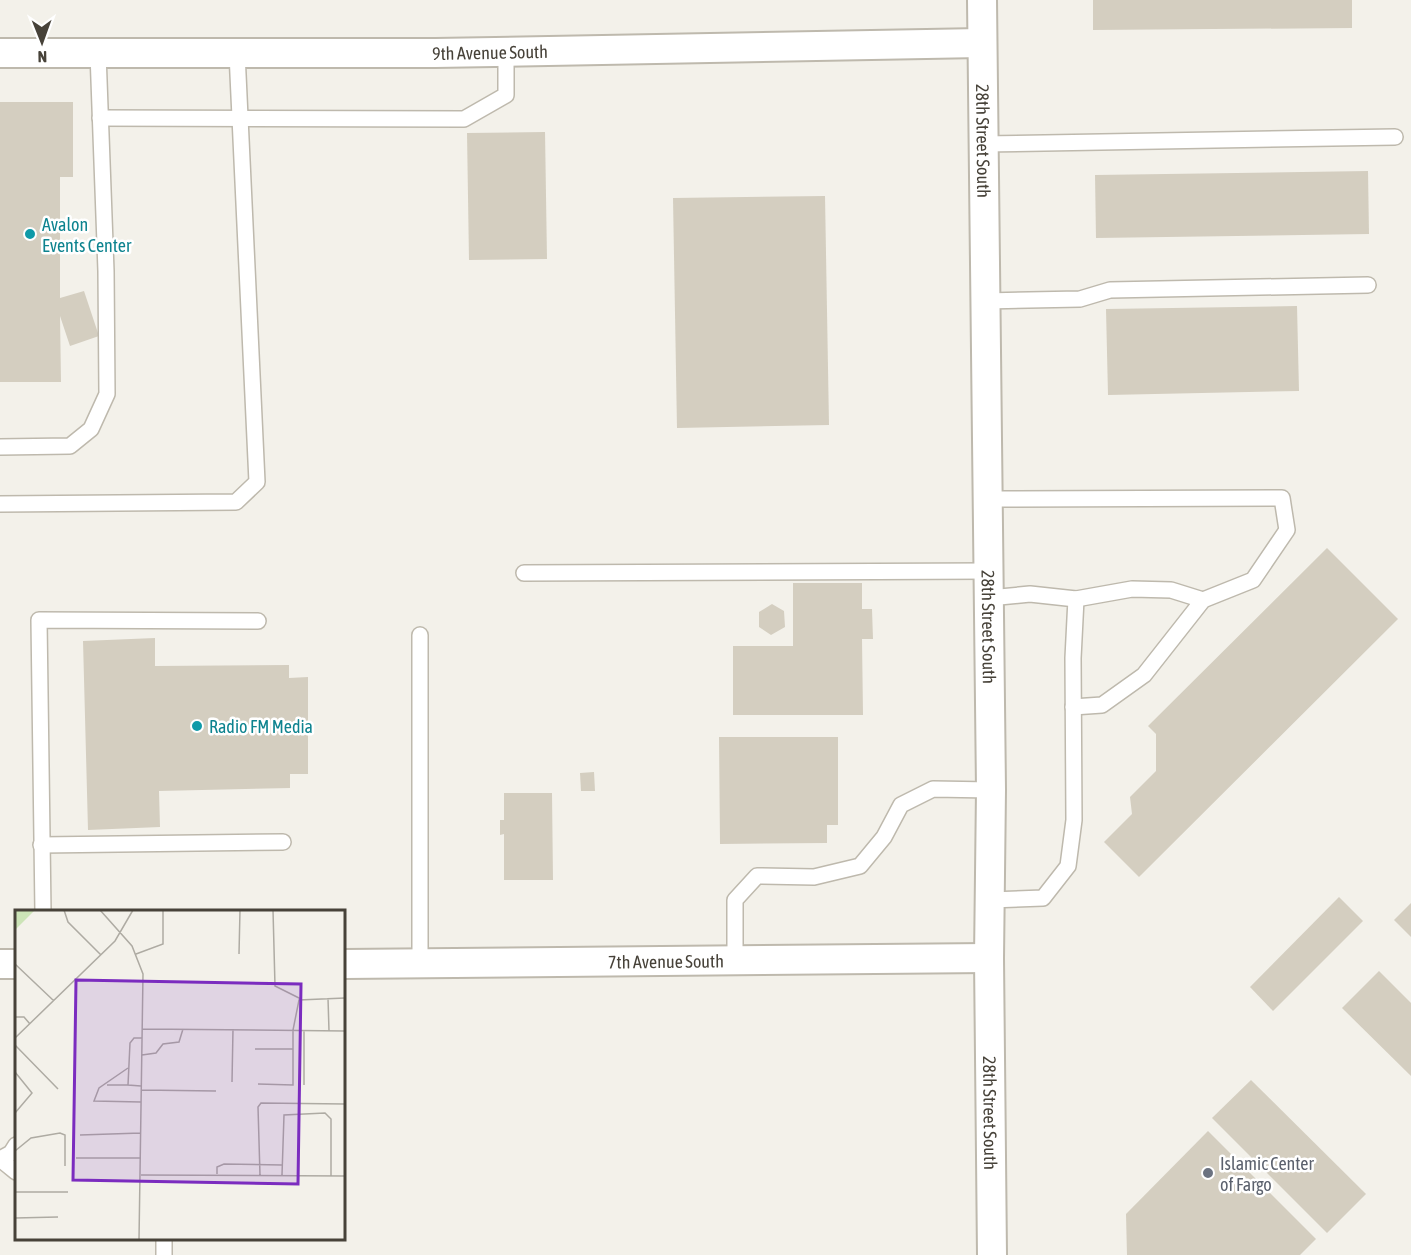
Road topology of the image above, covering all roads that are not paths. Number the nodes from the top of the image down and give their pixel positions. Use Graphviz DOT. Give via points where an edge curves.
graph roads {
  1 [pos="982,0"];
  2 [pos="981,43"];
  3 [pos="506,51"];
  4 [pos="0,53"];
  5 [pos="98,53"];
  6 [pos="237,53"];
  7 [pos="100,118"];
  8 [pos="240,118"];
  9 [pos="1395,137"];
  10 [pos="982,144"];
  11 [pos="1368,285"];
  12 [pos="985,301"];
  13 [pos="0,447"];
  14 [pos="988,499"];
  15 [pos="0,504"];
  16 [pos="524,573"];
  17 [pos="989,584"];
  18 [pos="1076,599"];
  19 [pos="1203,600"];
  20 [pos="258,621"];
  21 [pos="420,635"];
  22 [pos="1073,707"];
  23 [pos="991,790"];
  24 [pos="284,842"];
  25 [pos="41,845"];
  26 [pos="990,900"];
  27 [pos="43,910"];
  28 [pos="989,958"];
  29 [pos="735,961"];
  30 [pos="345,964"];
  31 [pos="420,964"];
  32 [pos="15,1147"];
  33 [pos="15,1172"];
  34 [pos="992,1255"];
  1 -- 2 [label="street, 28th Street South"];
  2 -- 3 [label="street, 9th Avenue South"];
  2 -- 10 [label="street, 28th Street South"];
  3 -- 6 [label="street, 9th Avenue South"];
  3 -- 8 [label="lane" via="506,96 464,119"];
  4 -- 5 [label="street, 9th Avenue South"];
  5 -- 6 [label="street, 9th Avenue South"];
  5 -- 7 [label="lane"];
  6 -- 8 [label="lane"];
  7 -- 8 [label="lane"];
  7 -- 13 [label="lane" via="106,394 91,429 70,446"];
  8 -- 15 [label="lane" via="257,482 236,502"];
  9 -- 10 [label="lane"];
  10 -- 12 [label="street, 28th Street South"];
  11 -- 12 [label="lane" via="1110,290 1080,299"];
  12 -- 14 [label="street, 28th Street South"];
  14 -- 17 [label="street, 28th Street South"];
  14 -- 19 [label="lane" via="1282,498 1287,530 1253,580"];
  16 -- 17 [label="lane"];
  17 -- 18 [label="lane"];
  17 -- 23 [label="street, 28th Street South"];
  18 -- 19 [label="lane" via="1132,589 1172,590"];
  18 -- 22 [label="lane"];
  19 -- 22 [label="lane" via="1144,675 1102,705"];
  20 -- 25 [label="lane" via="39,620"];
  21 -- 31 [label="lane"];
  22 -- 26 [label="lane" via="1074,820 1068,866 1043,898"];
  23 -- 26 [label="street, 28th Street South"];
  23 -- 29 [label="lane" via="933,789 901,804 884,837 860,866 814,877 757,876 735,900"];
  24 -- 25 [label="lane"];
  25 -- 27 [label="lane"];
  26 -- 28 [label="street, 28th Street South"];
  28 -- 29 [label="street, 7th Avenue South"];
  28 -- 34 [label="street, 28th Street South"];
  29 -- 31 [label="street, 7th Avenue South"];
  30 -- 31 [label="street, 7th Avenue South"];
  32 -- 33 [label="lane" via="0,1159"];
}
